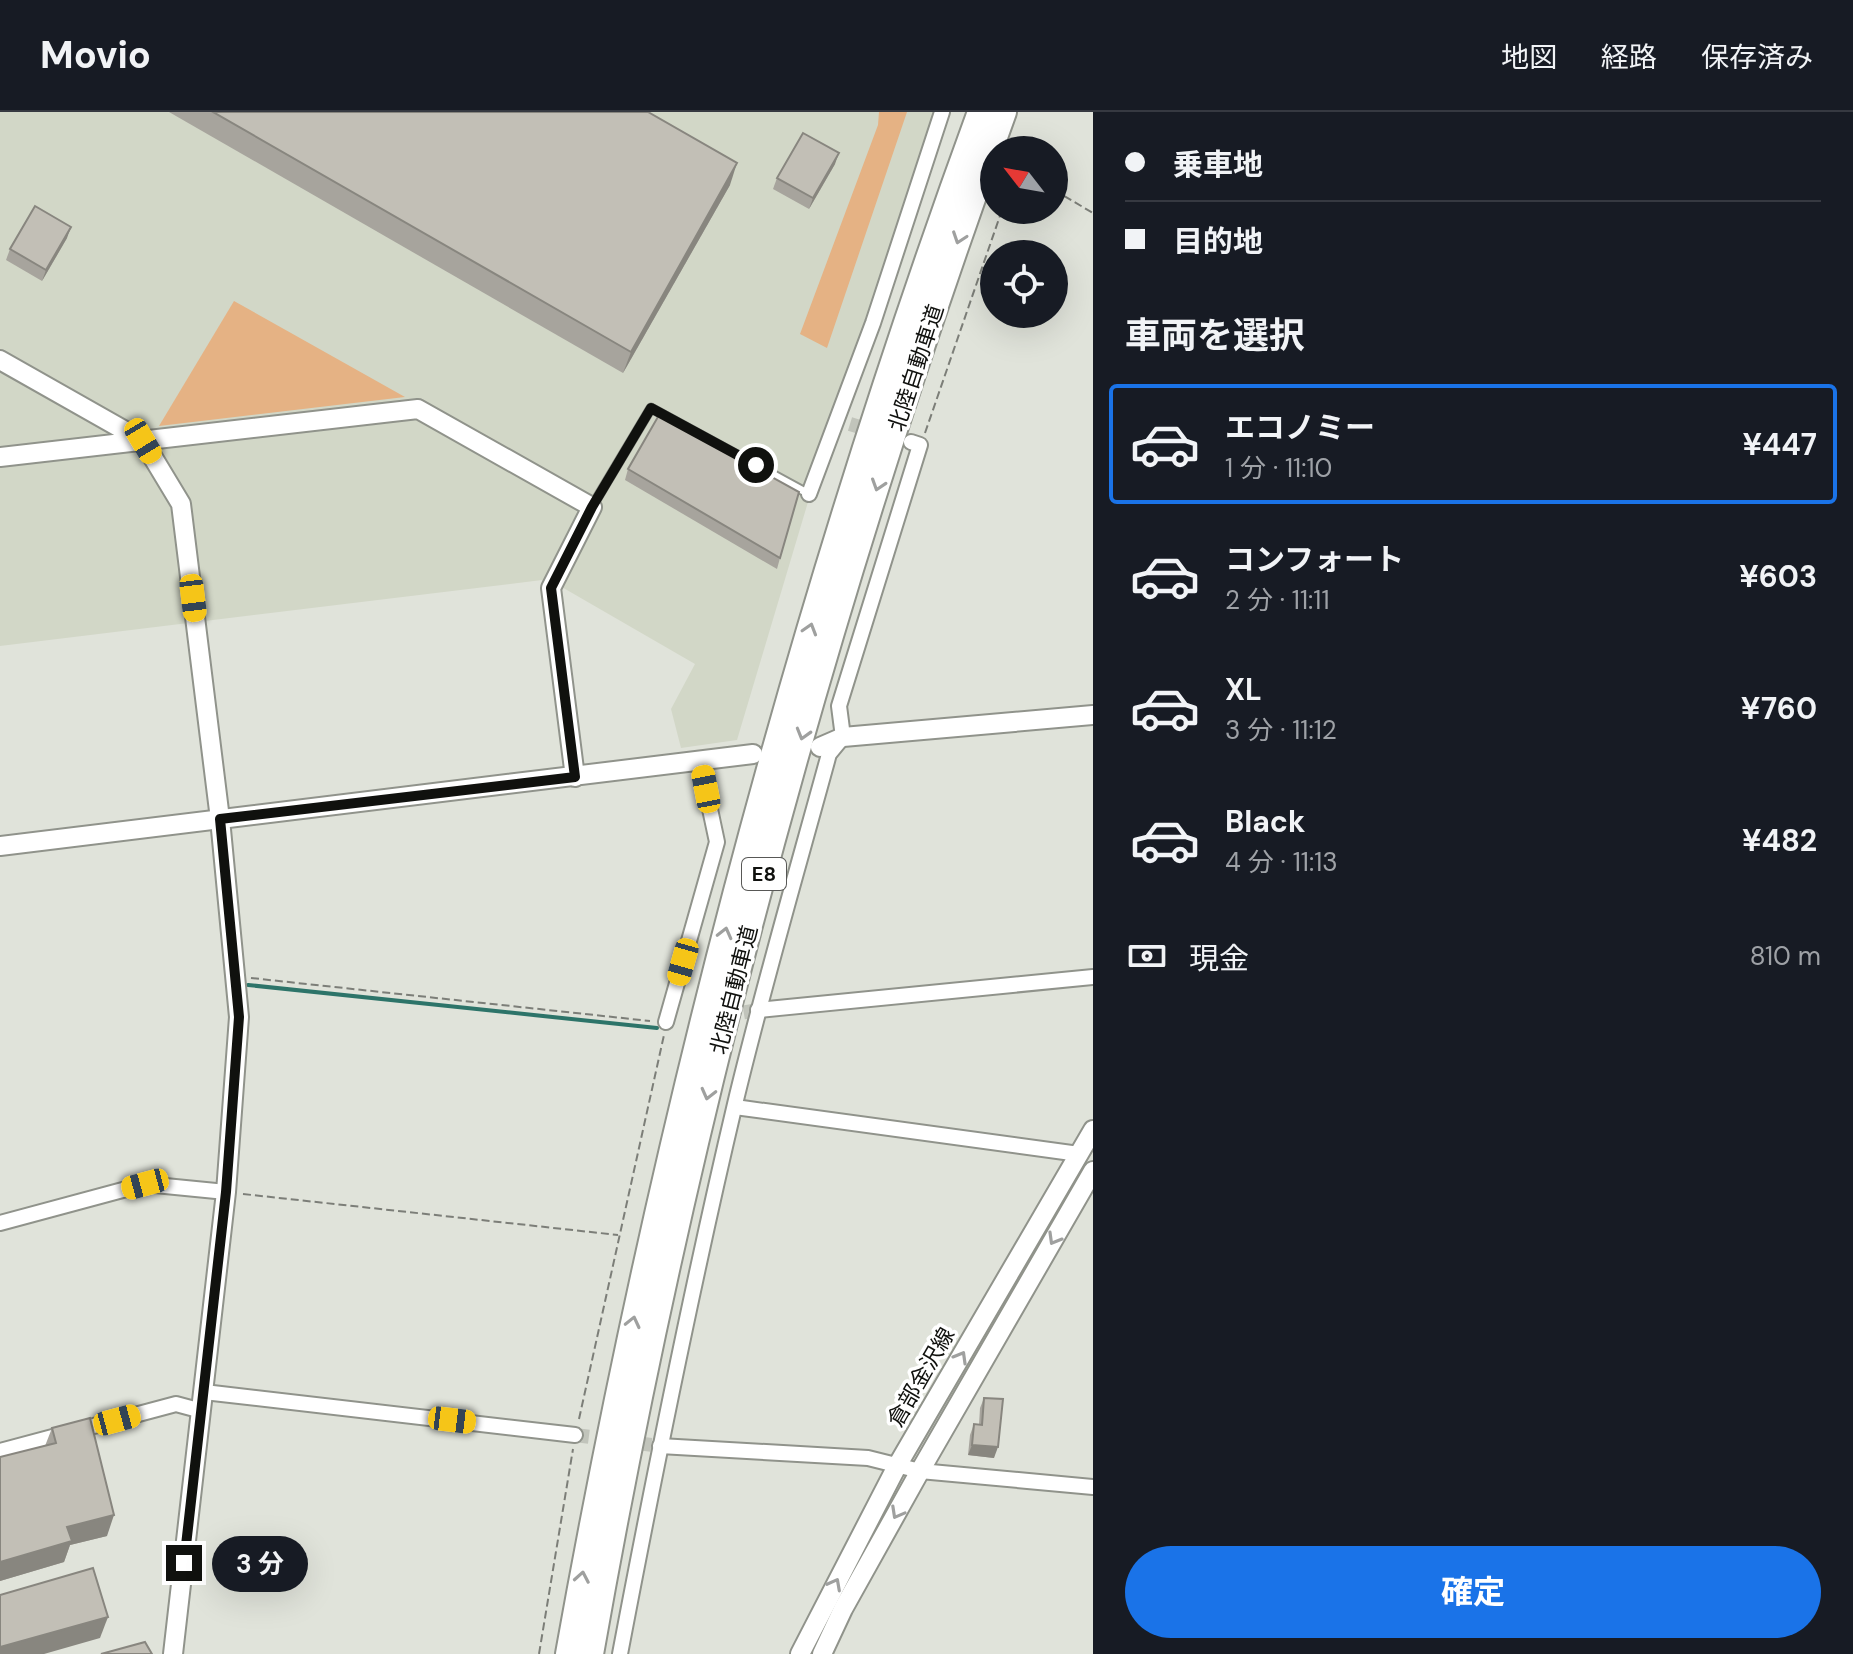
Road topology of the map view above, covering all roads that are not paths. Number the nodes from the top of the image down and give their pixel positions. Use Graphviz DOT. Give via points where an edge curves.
graph roads {
  1 [pos="942,112"];
  2 [pos="980,112"];
  3 [pos="1004,112"];
  4 [pos="0,360"];
  5 [pos="143,441"];
  6 [pos="916,444"];
  7 [pos="0,457"];
  8 [pos="809,494"];
  9 [pos="592,507"];
  10 [pos="1093,715"];
  11 [pos="843,737"];
  12 [pos="820,747"];
  13 [pos="753,754"];
  14 [pos="700,762"];
  15 [pos="575,777"];
  16 [pos="220,819"];
  17 [pos="0,846"];
  18 [pos="1093,977"];
  19 [pos="758,1010"];
  20 [pos="666,1022"];
  21 [pos="735,1107"];
  22 [pos="1093,1130"];
  23 [pos="1079,1154"];
  24 [pos="1093,1171"];
  25 [pos="226,1192"];
  26 [pos="0,1223"];
  27 [pos="203,1401"];
  28 [pos="575,1435"];
  29 [pos="660,1446"];
  30 [pos="0,1451"];
  31 [pos="897,1466"];
  32 [pos="920,1471"];
  33 [pos="1093,1487"];
  34 [pos="173,1654"];
  35 [pos="568,1654"];
  36 [pos="591,1654"];
  37 [pos="620,1654"];
  38 [pos="800,1654"];
  39 [pos="822,1654"];
  1 -- 8 [label="street" via="843,422"];
  35 -- 2 [label="highway, 北陸自動車道 / E8, one-way" via="630,1333 735,892 841,525"];
  3 -- 36 [label="highway, 北陸自動車道 / E8, one-way" via="867,518 753,914 650,1348"];
  4 -- 5 [label="street"];
  5 -- 7 [label="street"];
  5 -- 9 [label="street" via="418,409"];
  5 -- 16 [label="street" via="181,504"];
  6 -- 11 [label="street" via="839,706"];
  8 -- 9 [label="lane" via="651,408"];
  9 -- 15 [label="street" via="551,588"];
  10 -- 11 [label="street"];
  11 -- 12 [label="street"];
  11 -- 19 [label="street" via="829,754"];
  13 -- 14 [label="street"];
  14 -- 15 [label="street"];
  14 -- 20 [label="street" via="717,842"];
  15 -- 16 [label="street"];
  16 -- 17 [label="street"];
  16 -- 25 [label="street" via="239,1017"];
  18 -- 19 [label="street"];
  19 -- 21 [label="street"];
  21 -- 23 [label="street"];
  21 -- 29 [label="street"];
  22 -- 23 [label="street, 倉部金沢線"];
  31 -- 23 [label="street, 倉部金沢線, one-way"];
  24 -- 32 [label="street, 倉部金沢線, one-way"];
  25 -- 26 [label="street" via="145,1184"];
  25 -- 27 [label="street"];
  27 -- 28 [label="street"];
  27 -- 30 [label="street"];
  27 -- 34 [label="street"];
  29 -- 31 [label="street" via="868,1458"];
  29 -- 37 [label="street"];
  31 -- 32 [label="street"];
  38 -- 31 [label="street, 倉部金沢線, one-way"];
  32 -- 33 [label="street"];
  32 -- 39 [label="street, 倉部金沢線, one-way"];
}
